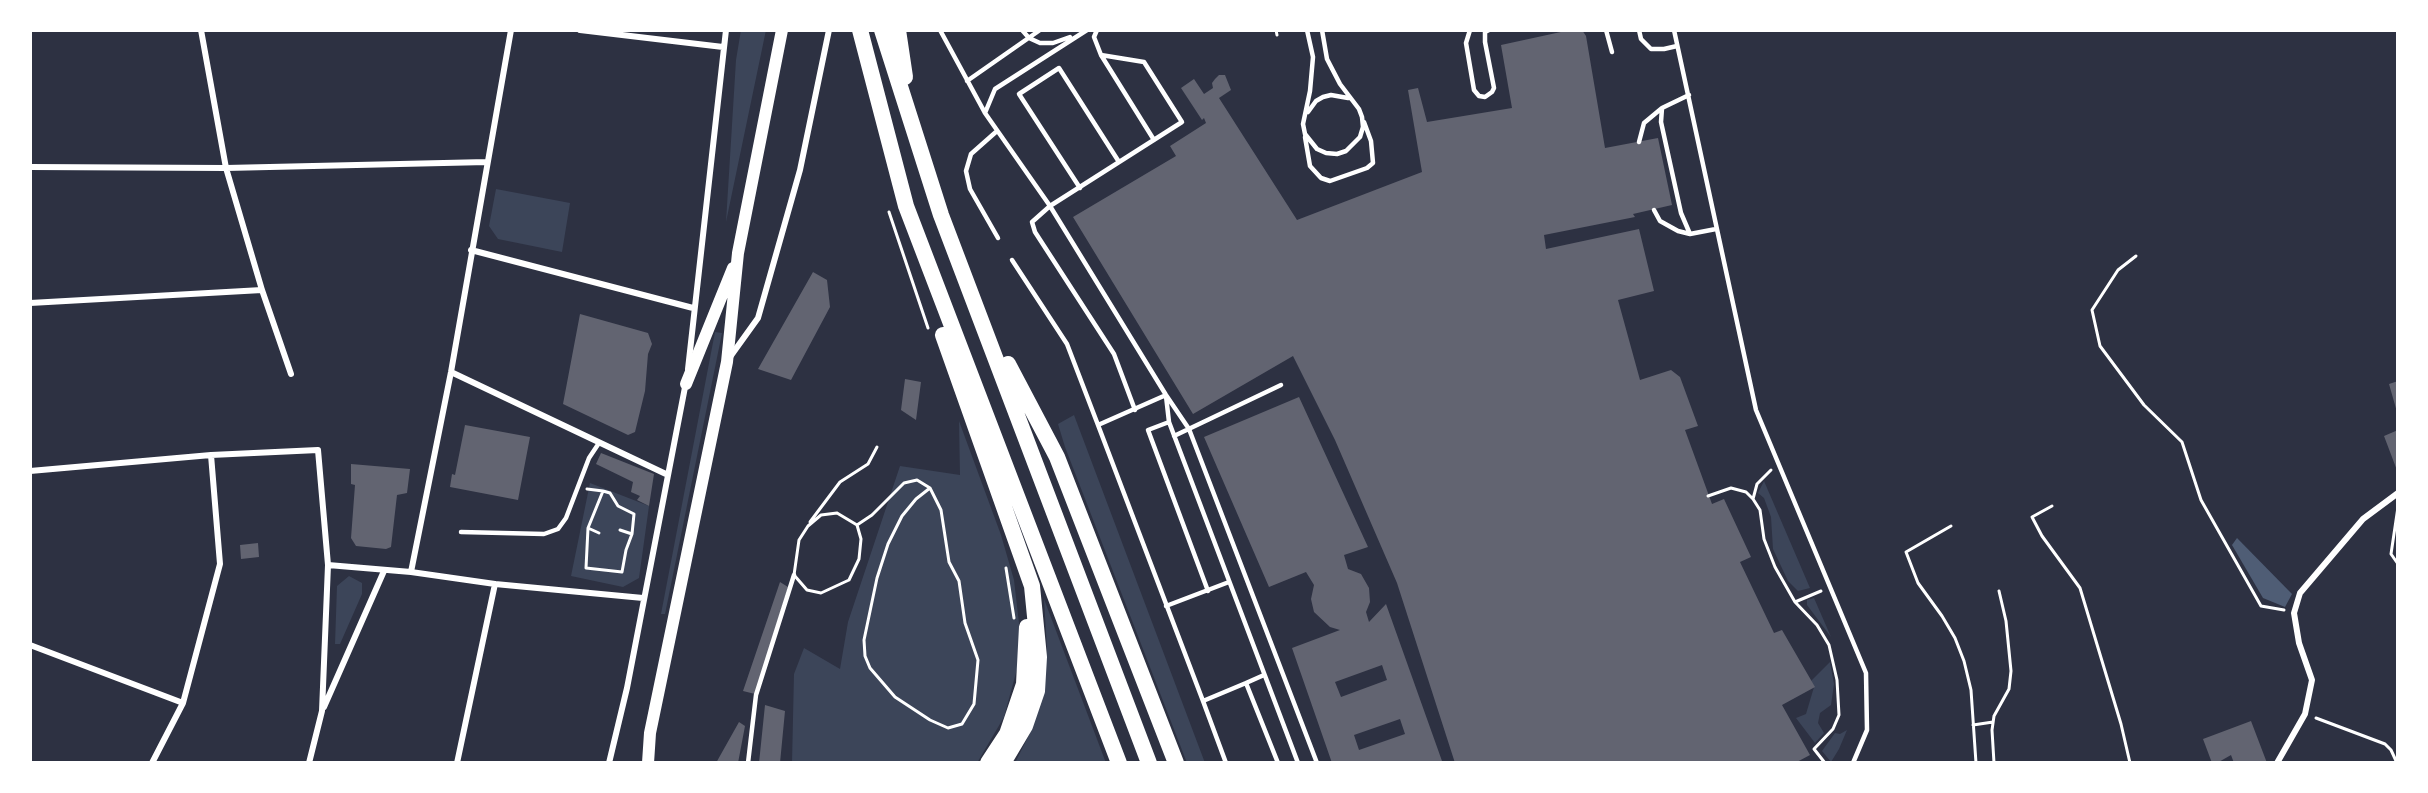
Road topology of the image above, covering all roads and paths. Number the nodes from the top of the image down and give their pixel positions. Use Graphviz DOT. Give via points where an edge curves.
graph roads {
  1 [pos="201,30"];
  2 [pos="511,30"];
  3 [pos="580,30"];
  4 [pos="726,30"];
  5 [pos="782,30"];
  6 [pos="829,30"];
  7 [pos="860,30"];
  8 [pos="882,30"];
  9 [pos="898,30"];
  10 [pos="940,30"];
  11 [pos="1022,30"];
  12 [pos="1040,30"];
  13 [pos="1087,30"];
  14 [pos="1097,30"];
  15 [pos="1276,30"];
  16 [pos="1307,30"];
  17 [pos="1322,30"];
  18 [pos="1470,30"];
  19 [pos="1489,30"];
  20 [pos="1606,30"];
  21 [pos="1639,30"];
  22 [pos="1674,30"];
  23 [pos="1079,34"];
  24 [pos="1277,35"];
  25 [pos="1029,38"];
  26 [pos="1677,46"];
  27 [pos="723,47"];
  28 [pos="1016,47"];
  29 [pos="1612,52"];
  30 [pos="1101,55"];
  31 [pos="967,81"];
  32 [pos="1689,96"];
  33 [pos="1348,98"];
  34 [pos="1662,108"];
  35 [pos="985,113"];
  36 [pos="1362,117"];
  37 [pos="1305,118"];
  38 [pos="914,131"];
  39 [pos="997,131"];
  40 [pos="1305,134"];
  41 [pos="1154,140"];
  42 [pos="1639,142"];
  43 [pos="487,162"];
  44 [pos="1119,162"];
  45 [pos="30,166"];
  46 [pos="226,168"];
  47 [pos="1080,188"];
  48 [pos="886,202"];
  49 [pos="906,206"];
  50 [pos="1050,206"];
  51 [pos="1653,210"];
  52 [pos="1716,229"];
  53 [pos="1690,234"];
  54 [pos="998,238"];
  55 [pos="471,250"];
  56 [pos="738,254"];
  57 [pos="2136,256"];
  58 [pos="1012,260"];
  59 [pos="262,290"];
  60 [pos="973,297"];
  61 [pos="30,303"];
  62 [pos="693,308"];
  63 [pos="929,332"];
  64 [pos="727,362"];
  65 [pos="451,372"];
  66 [pos="291,374"];
  67 [pos="686,384"];
  68 [pos="1281,385"];
  69 [pos="1166,395"];
  70 [pos="1135,410"];
  71 [pos="1169,422"];
  72 [pos="1098,426"];
  73 [pos="1189,429"];
  74 [pos="1174,436"];
  75 [pos="599,443"];
  76 [pos="877,447"];
  77 [pos="211,455"];
  78 [pos="1779,465"];
  79 [pos="991,466"];
  80 [pos="30,471"];
  81 [pos="668,475"];
  82 [pos="930,488"];
  83 [pos="2398,493"];
  84 [pos="1708,496"];
  85 [pos="1753,498"];
  86 [pos="2398,505"];
  87 [pos="2052,506"];
  88 [pos="2397,523"];
  89 [pos="857,525"];
  90 [pos="808,526"];
  91 [pos="1951,526"];
  92 [pos="588,528"];
  93 [pos="620,530"];
  94 [pos="461,532"];
  95 [pos="599,533"];
  96 [pos="632,534"];
  97 [pos="2398,564"];
  98 [pos="328,565"];
  99 [pos="1006,567"];
  100 [pos="384,571"];
  101 [pos="411,572"];
  102 [pos="794,575"];
  103 [pos="1229,582"];
  104 [pos="495,584"];
  105 [pos="1830,587"];
  106 [pos="1208,591"];
  107 [pos="1999,591"];
  108 [pos="643,598"];
  109 [pos="1796,602"];
  110 [pos="1166,606"];
  111 [pos="2294,613"];
  112 [pos="1015,619"];
  113 [pos="30,645"];
  114 [pos="1264,675"];
  115 [pos="1246,683"];
  116 [pos="1203,701"];
  117 [pos="183,703"];
  118 [pos="322,711"];
  119 [pos="2305,714"];
  120 [pos="1993,722"];
  121 [pos="1973,724"];
  122 [pos="650,733"];
  123 [pos="152,763"];
  124 [pos="309,763"];
  125 [pos="457,763"];
  126 [pos="609,763"];
  127 [pos="648,763"];
  128 [pos="655,763"];
  129 [pos="748,763"];
  130 [pos="988,763"];
  131 [pos="1004,763"];
  132 [pos="1119,763"];
  133 [pos="1149,763"];
  134 [pos="1176,763"];
  135 [pos="1226,763"];
  136 [pos="1278,763"];
  137 [pos="1298,763"];
  138 [pos="1317,763"];
  139 [pos="1825,763"];
  140 [pos="1853,763"];
  141 [pos="1976,763"];
  142 [pos="1994,763"];
  143 [pos="2130,763"];
  144 [pos="2277,763"];
  145 [pos="2397,763"];
  1 -- 46 [label="street"];
  2 -- 43 [label="street"];
  3 -- 27 [label="street"];
  4 -- 27 [label="street"];
  5 -- 56 [label="main road"];
  6 -- 64 [label="street" via="800,170 758,318"];
  7 -- 49 [label="highway"];
  8 -- 38 [label="highway"];
  9 -- 38 [label="highway"];
  10 -- 31 [label="lane"];
  11 -- 25 [label="lane"];
  11 -- 28 [label="lane"];
  12 -- 25 [label="lane"];
  13 -- 23 [label="lane"];
  14 -- 30 [label="lane" via="1094,37"];
  15 -- 24 [label="path"];
  16 -- 37 [label="lane" via="1313,57"];
  17 -- 33 [label="lane" via="1328,59"];
  18 -- 19 [label="lane" via="1466,43 1474,90 1485,97 1494,88 1485,42 1485,32"];
  20 -- 29 [label="lane"];
  21 -- 26 [label="lane" via="1641,39 1651,48"];
  22 -- 26 [label="lane"];
  23 -- 25 [label="lane" via="1053,43"];
  23 -- 35 [label="lane" via="995,89"];
  25 -- 28 [label="lane"];
  26 -- 32 [label="lane"];
  27 -- 62 [label="street"];
  28 -- 31 [label="lane"];
  30 -- 41 [label="lane"];
  30 -- 41 [label="lane" via="1144,62 1182,122"];
  31 -- 35 [label="lane"];
  32 -- 34 [label="lane"];
  32 -- 52 [label="lane"];
  33 -- 36 [label="lane"];
  33 -- 37 [label="lane" via="1323,97 1310,107"];
  34 -- 42 [label="lane" via="1644,123"];
  34 -- 53 [label="lane" via="1661,122"];
  35 -- 39 [label="lane"];
  36 -- 40 [label="lane" via="1360,137 1346,151 1336,154 1317,149"];
  36 -- 40 [label="lane" via="1371,141 1373,163 1330,181 1310,166"];
  37 -- 40 [label="lane"];
  38 -- 60 [label="highway" via="941,216"];
  39 -- 50 [label="lane"];
  39 -- 54 [label="lane" via="971,154 966,171 970,189"];
  41 -- 44 [label="lane"];
  43 -- 46 [label="street"];
  43 -- 55 [label="street"];
  44 -- 47 [label="lane"];
  44 -- 47 [label="lane" via="1059,69 1019,94"];
  45 -- 46 [label="street"];
  46 -- 59 [label="street"];
  47 -- 50 [label="lane"];
  48 -- 63 [label="path"];
  49 -- 79 [label="highway" via="907,237"];
  49 -- 132 [label="highway"];
  50 -- 69 [label="lane"];
  50 -- 70 [label="lane" via="1032,222 1035,232 1114,354"];
  51 -- 53 [label="lane" via="1660,221"];
  52 -- 53 [label="lane"];
  52 -- 78 [label="lane" via="1756,410"];
  55 -- 62 [label="street"];
  55 -- 65 [label="street"];
  56 -- 64 [label="main road"];
  56 -- 67 [label="main road"];
  57 -- 111 [label="path" via="2118,270 2092,310 2100,346 2144,405 2182,442 2201,500 2262,606"];
  58 -- 72 [label="lane" via="1067,344"];
  59 -- 61 [label="street"];
  59 -- 66 [label="street"];
  60 -- 133 [label="highway"];
  60 -- 134 [label="highway" via="1057,457"];
  62 -- 67 [label="street"];
  64 -- 122 [label="main road"];
  65 -- 75 [label="street"];
  65 -- 101 [label="street"];
  67 -- 81 [label="street"];
  68 -- 73 [label="lane"];
  69 -- 70 [label="lane"];
  69 -- 71 [label="lane"];
  69 -- 73 [label="lane"];
  70 -- 72 [label="lane"];
  71 -- 74 [label="lane"];
  71 -- 106 [label="lane" via="1148,430"];
  72 -- 110 [label="lane"];
  73 -- 74 [label="lane"];
  73 -- 138 [label="lane"];
  74 -- 103 [label="lane"];
  75 -- 81 [label="street"];
  75 -- 94 [label="lane" via="589,458 567,518 558,529 544,534"];
  76 -- 90 [label="path" via="868,464 840,482"];
  77 -- 80 [label="street"];
  77 -- 98 [label="street" via="318,450"];
  77 -- 117 [label="street" via="220,564"];
  78 -- 85 [label="path" via="1757,484"];
  78 -- 105 [label="lane"];
  79 -- 130 [label="highway" via="987,474 1021,570 1028,632 1024,684 1007,734"];
  79 -- 131 [label="highway" via="1032,586 1039,657 1037,691 1025,726"];
  81 -- 108 [label="street"];
  82 -- 82 [label="path" via="941,510 949,562 959,581 965,623 978,660 974,704 962,724 948,728 896,697 870,668 865,656 864,640 888,544 902,516"];
  82 -- 89 [label="path" via="917,480 904,483"];
  83 -- 111 [label="street" via="2363,519 2300,593"];
  84 -- 85 [label="path" via="1731,488"];
  85 -- 109 [label="path" via="1760,510 1764,538 1775,567"];
  86 -- 88 [label="path"];
  87 -- 143 [label="path" via="2032,517 2080,588"];
  88 -- 97 [label="path" via="2391,554"];
  89 -- 90 [label="path" via="837,513 821,515"];
  89 -- 102 [label="path" via="861,539 859,558 849,580 821,592 807,590"];
  90 -- 102 [label="path" via="799,540"];
  91 -- 121 [label="path" via="1906,552 1918,583 1955,638 1971,690"];
  92 -- 95 [label="path"];
  92 -- 96 [label="path" via="603,491 610,493 618,506 634,514"];
  92 -- 96 [label="path" via="586,568 622,572"];
  93 -- 96 [label="path"];
  98 -- 100 [label="street"];
  98 -- 118 [label="street"];
  99 -- 112 [label="path"];
  100 -- 101 [label="street"];
  100 -- 118 [label="street"];
  101 -- 104 [label="street"];
  102 -- 129 [label="lane" via="756,695"];
  103 -- 106 [label="lane"];
  103 -- 114 [label="lane"];
  104 -- 108 [label="street"];
  104 -- 125 [label="street"];
  105 -- 109 [label="path"];
  105 -- 140 [label="lane" via="1866,673 1867,730"];
  106 -- 110 [label="lane"];
  107 -- 120 [label="path" via="2011,671 2008,689"];
  108 -- 126 [label="street"];
  109 -- 139 [label="path" via="1829,645 1837,680 1839,715 1833,729 1814,749"];
  110 -- 116 [label="lane"];
  111 -- 119 [label="street" via="2298,643 2312,681"];
  113 -- 117 [label="street"];
  114 -- 115 [label="lane"];
  114 -- 137 [label="lane"];
  115 -- 116 [label="lane"];
  115 -- 136 [label="lane"];
  116 -- 135 [label="lane"];
  117 -- 123 [label="street"];
  118 -- 124 [label="street"];
  119 -- 144 [label="street"];
  119 -- 145 [label="path" via="2385,744"];
  120 -- 121 [label="path"];
  120 -- 142 [label="path"];
  121 -- 141 [label="path"];
  122 -- 127 [label="main road"];
  122 -- 128 [label="main road"];
}
